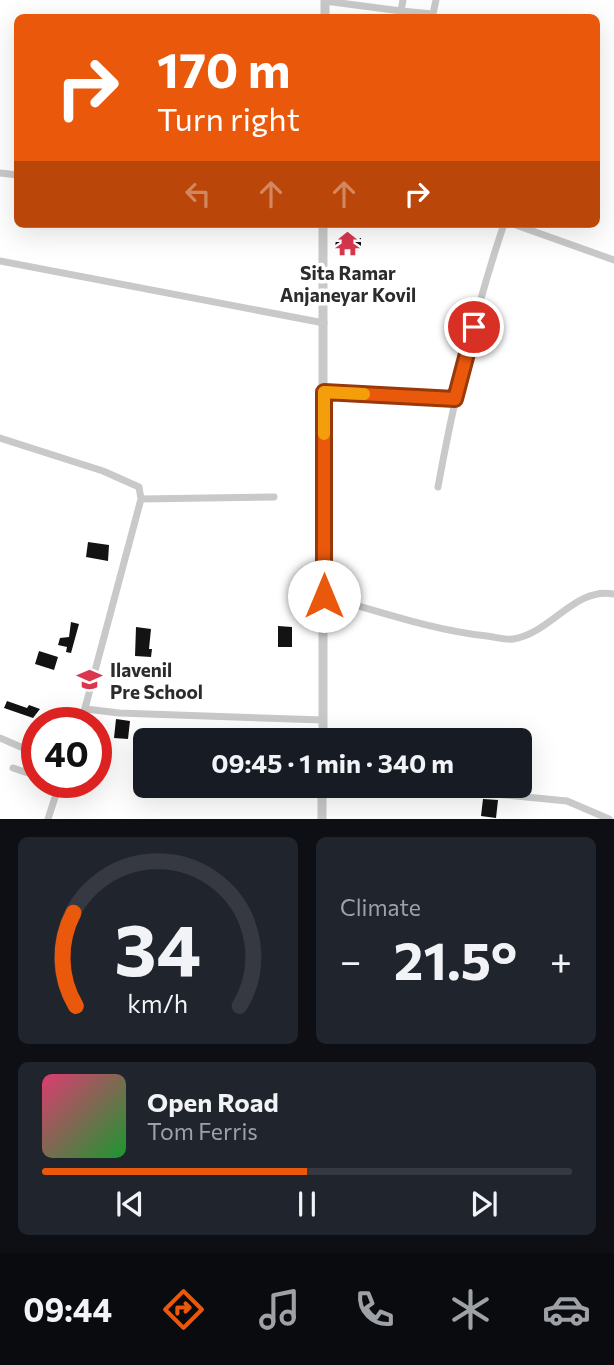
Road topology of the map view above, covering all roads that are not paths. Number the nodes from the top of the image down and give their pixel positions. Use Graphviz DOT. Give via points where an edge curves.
graph roads {
  1 [pos="325,0"];
  2 [pos="402,0"];
  3 [pos="436,0"];
  4 [pos="401,11"];
  5 [pos="323,228"];
  6 [pos="503,228"];
  7 [pos="524,228"];
  8 [pos="614,260"];
  9 [pos="0,261"];
  10 [pos="324,323"];
  11 [pos="324,392"];
  12 [pos="455,399"];
  13 [pos="0,438"];
  14 [pos="438,487"];
  15 [pos="274,497"];
  16 [pos="141,499"];
  17 [pos="614,594"];
  18 [pos="324,596"];
  19 [pos="87,707"];
  20 [pos="112,712"];
  21 [pos="323,720"];
  22 [pos="323,728"];
  23 [pos="0,738"];
  24 [pos="21,747"];
  25 [pos="13,768"];
  26 [pos="21,771"];
  27 [pos="54,798"];
  28 [pos="322,798"];
  29 [pos="529,798"];
  30 [pos="48,819"];
  31 [pos="323,819"];
  32 [pos="609,819"];
  1 -- 4 [label="street"];
  2 -- 4 [label="street"];
  3 -- 4 [label="street" via="433,14"];
  5 -- 10 [label="street"];
  6 -- 12 [label="street"];
  7 -- 8 [label="street"];
  9 -- 10 [label="street"];
  10 -- 11 [label="street"];
  11 -- 12 [label="street"];
  11 -- 18 [label="street"];
  12 -- 14 [label="street"];
  13 -- 16 [label="street" via="133,482"];
  15 -- 16 [label="street"];
  16 -- 19 [label="street"];
  17 -- 18 [label="street" via="605,592 573,604 544,626 513,639 460,633"];
  18 -- 21 [label="street"];
  20 -- 21 [label="street"];
  21 -- 22 [label="street"];
  23 -- 24 [label="street"];
  25 -- 26 [label="street"];
  27 -- 30 [label="street"];
  28 -- 31 [label="street"];
  29 -- 32 [label="street" via="567,802"];
}
